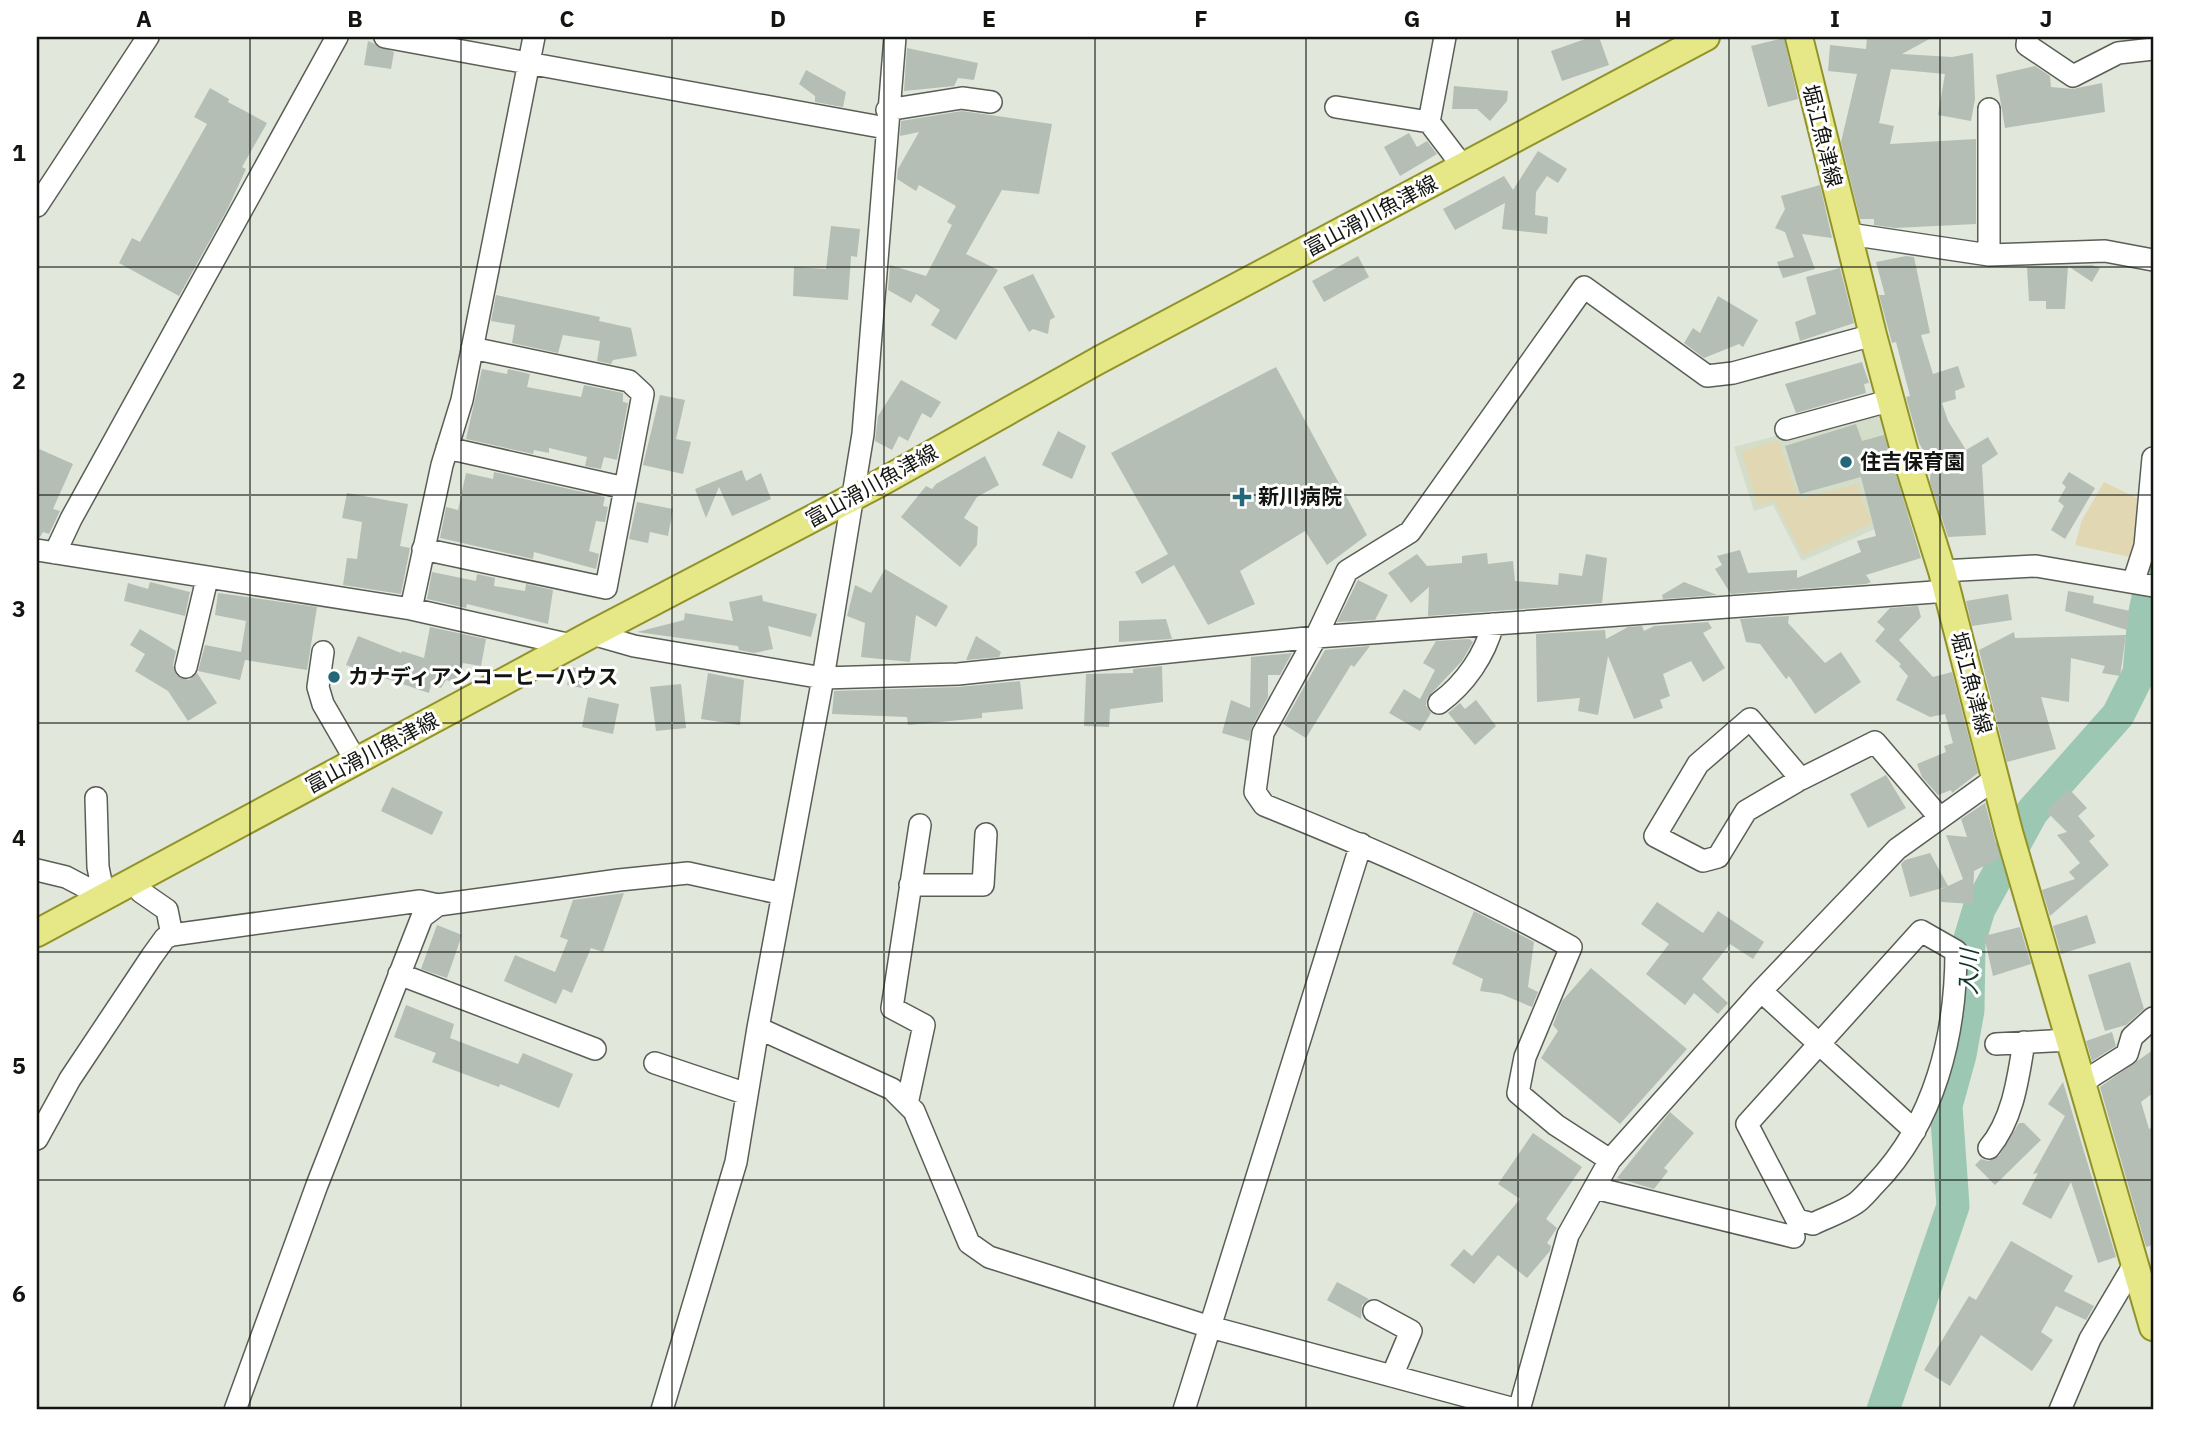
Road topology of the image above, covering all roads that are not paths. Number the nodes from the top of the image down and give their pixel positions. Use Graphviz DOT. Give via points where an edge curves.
graph roads {
  1 [pos="148,37"];
  2 [pos="337,37"];
  3 [pos="385,37"];
  4 [pos="534,37"];
  5 [pos="895,37"];
  6 [pos="1445,37"];
  7 [pos="1706,37"];
  8 [pos="1799,37"];
  9 [pos="2028,37"];
  10 [pos="2153,49"];
  11 [pos="529,64"];
  12 [pos="992,102"];
  13 [pos="1336,107"];
  14 [pos="1989,110"];
  15 [pos="887,119"];
  16 [pos="1429,122"];
  17 [pos="1464,168"];
  18 [pos="37,206"];
  19 [pos="1849,234"];
  20 [pos="1989,255"];
  21 [pos="2153,260"];
  22 [pos="1873,335"];
  23 [pos="472,348"];
  24 [pos="1892,400"];
  25 [pos="1786,429"];
  26 [pos="447,448"];
  27 [pos="2153,458"];
  28 [pos="625,488"];
  29 [pos="851,498"];
  30 [pos="424,549"];
  31 [pos="46,551"];
  32 [pos="207,579"];
  33 [pos="1945,581"];
  34 [pos="2143,583"];
  35 [pos="411,609"];
  36 [pos="1493,624"];
  37 [pos="1316,637"];
  38 [pos="581,640"];
  39 [pos="323,652"];
  40 [pos="186,667"];
  41 [pos="823,678"];
  42 [pos="1439,703"];
  43 [pos="356,761"];
  44 [pos="1996,778"];
  45 [pos="1801,779"];
  46 [pos="96,798"];
  47 [pos="1940,818"];
  48 [pos="920,825"];
  49 [pos="986,834"];
  50 [pos="1361,844"];
  51 [pos="37,870"];
  52 [pos="135,880"];
  53 [pos="910,886"];
  54 [pos="783,894"];
  55 [pos="104,897"];
  56 [pos="438,905"];
  57 [pos="37,933"];
  58 [pos="172,935"];
  59 [pos="400,974"];
  60 [pos="1761,991"];
  61 [pos="2153,1018"];
  62 [pos="758,1027"];
  63 [pos="2070,1040"];
  64 [pos="2024,1042"];
  65 [pos="1818,1043"];
  66 [pos="1996,1044"];
  67 [pos="595,1049"];
  68 [pos="655,1063"];
  69 [pos="2083,1082"];
  70 [pos="747,1094"];
  71 [pos="907,1104"];
  72 [pos="1915,1131"];
  73 [pos="37,1139"];
  74 [pos="1989,1148"];
  75 [pos="1610,1160"];
  76 [pos="1595,1188"];
  77 [pos="1794,1237"];
  78 [pos="2135,1263"];
  79 [pos="1374,1311"];
  80 [pos="1210,1327"];
  81 [pos="2153,1327"];
  82 [pos="1392,1376"];
  83 [pos="235,1410"];
  84 [pos="662,1410"];
  85 [pos="1184,1410"];
  86 [pos="1518,1410"];
  87 [pos="2060,1410"];
  1 -- 18 [label="street"];
  2 -- 31 [label="street" via="71,519"];
  3 -- 11 [label="street"];
  4 -- 11 [label="street"];
  5 -- 15 [label="street"];
  6 -- 16 [label="street"];
  7 -- 17 [label="main road, 富山滑川魚津線"];
  8 -- 19 [label="main road, 堀江魚津線"];
  9 -- 10 [label="street" via="2027,45 2073,76 2118,53"];
  11 -- 15 [label="street"];
  11 -- 23 [label="street"];
  12 -- 15 [label="street" via="962,97"];
  13 -- 16 [label="street"];
  14 -- 20 [label="street"];
  15 -- 29 [label="street" via="863,434"];
  16 -- 17 [label="street"];
  17 -- 29 [label="main road, 富山滑川魚津線" via="1099,360"];
  19 -- 20 [label="street"];
  19 -- 22 [label="main road, 堀江魚津線"];
  20 -- 21 [label="street" via="2105,251"];
  22 -- 24 [label="main road, 堀江魚津線"];
  22 -- 37 [label="street" via="1734,373 1707,376 1584,287 1410,532 1347,571"];
  23 -- 26 [label="street"];
  23 -- 28 [label="street" via="629,381 636,387 643,394"];
  24 -- 25 [label="street"];
  24 -- 33 [label="main road, 堀江魚津線"];
  26 -- 28 [label="street"];
  26 -- 30 [label="street"];
  27 -- 34 [label="street"];
  28 -- 30 [label="street" via="606,588"];
  29 -- 38 [label="main road, 富山滑川魚津線"];
  29 -- 41 [label="street"];
  30 -- 35 [label="street"];
  31 -- 32 [label="street"];
  32 -- 35 [label="street"];
  32 -- 40 [label="street"];
  33 -- 34 [label="street" via="2036,565"];
  33 -- 36 [label="street"];
  33 -- 44 [label="main road, 堀江魚津線"];
  35 -- 38 [label="street"];
  36 -- 37 [label="street"];
  36 -- 42 [label="street" via="1489,641 1458,690"];
  37 -- 41 [label="street" via="958,674"];
  37 -- 50 [label="street" via="1264,733 1255,792 1264,805"];
  38 -- 41 [label="street"];
  38 -- 43 [label="main road, 富山滑川魚津線"];
  39 -- 43 [label="street" via="318,687 323,704"];
  41 -- 54 [label="street"];
  43 -- 52 [label="main road, 富山滑川魚津線"];
  44 -- 47 [label="street"];
  44 -- 63 [label="main road, 堀江魚津線"];
  45 -- 45 [label="street" via="1746,811 1718,857 1703,861 1654,836 1698,764 1750,719"];
  45 -- 47 [label="street" via="1875,743"];
  46 -- 55 [label="street" via="98,867"];
  47 -- 60 [label="street" via="1897,849"];
  48 -- 53 [label="street"];
  49 -- 53 [label="street" via="984,885"];
  50 -- 75 [label="street" via="1571,947 1525,1057 1518,1093"];
  50 -- 80 [label="street"];
  51 -- 55 [label="street" via="66,877"];
  52 -- 55 [label="main road, 富山滑川魚津線"];
  52 -- 58 [label="street" via="141,892 167,910"];
  53 -- 71 [label="street" via="892,1008 924,1025"];
  54 -- 56 [label="street" via="688,873"];
  54 -- 62 [label="street"];
  55 -- 57 [label="main road, 富山滑川魚津線"];
  56 -- 58 [label="street" via="420,901"];
  56 -- 59 [label="street" via="422,917"];
  58 -- 73 [label="street" via="158,947 85,1056"];
  59 -- 67 [label="street"];
  59 -- 83 [label="street"];
  60 -- 65 [label="street"];
  60 -- 75 [label="street"];
  61 -- 69 [label="street" via="2132,1037 2127,1054"];
  62 -- 70 [label="street"];
  62 -- 71 [label="street" via="892,1089"];
  63 -- 64 [label="street"];
  63 -- 69 [label="main road, 堀江魚津線"];
  64 -- 66 [label="street"];
  64 -- 74 [label="street" via="2002,1132"];
  65 -- 72 [label="street"];
  65 -- 72 [label="street" via="1747,1124 1797,1220 1813,1224 1857,1202 1888,1170"];
  65 -- 72 [label="street" via="1921,931 1956,951 1952,1025 1938,1078"];
  68 -- 70 [label="street"];
  69 -- 78 [label="main road, 堀江魚津線"];
  70 -- 84 [label="street" via="737,1162"];
  71 -- 80 [label="street" via="914,1111 969,1243 989,1257"];
  75 -- 76 [label="street"];
  76 -- 77 [label="street"];
  76 -- 86 [label="street" via="1568,1235"];
  78 -- 81 [label="main road, 堀江魚津線"];
  78 -- 87 [label="street" via="2090,1339"];
  79 -- 82 [label="street" via="1411,1331"];
  80 -- 82 [label="street"];
  80 -- 85 [label="street"];
  82 -- 86 [label="street"];
}
